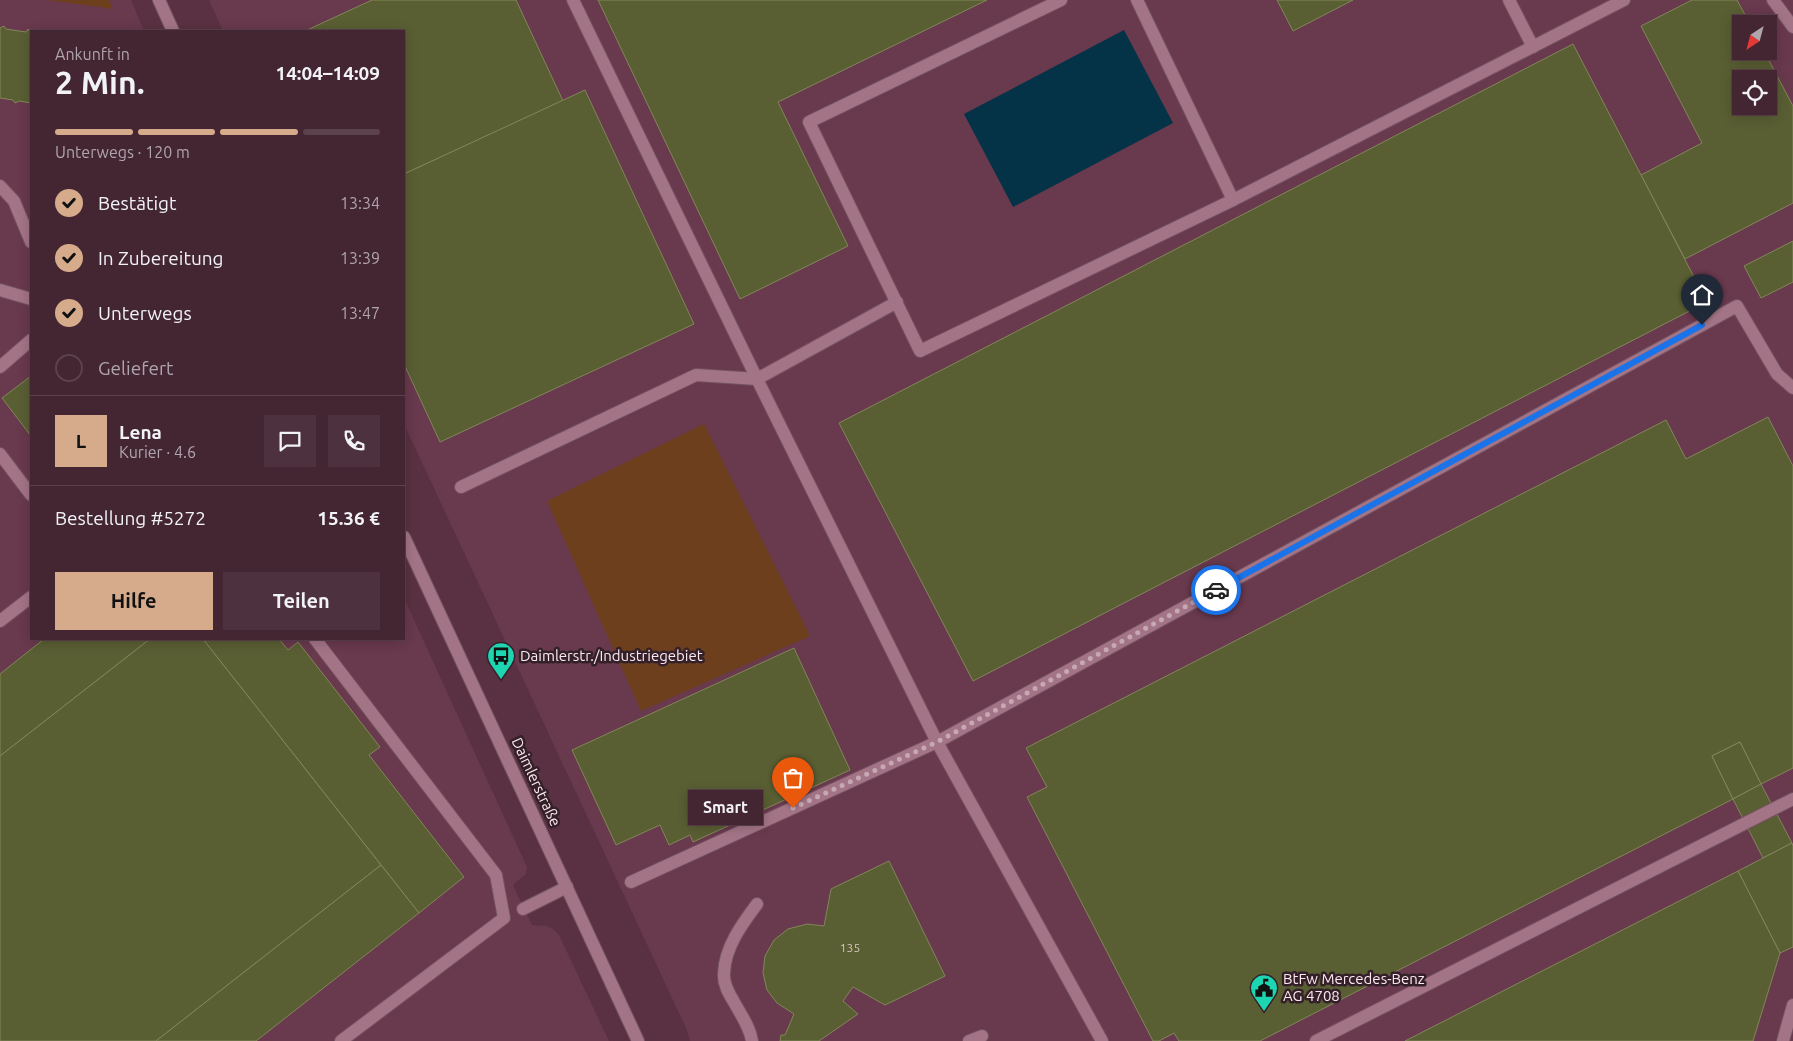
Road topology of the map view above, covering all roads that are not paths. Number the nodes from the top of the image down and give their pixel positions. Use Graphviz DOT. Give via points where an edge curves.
graph roads {
  1 [pos="159,0"];
  2 [pos="573,0"];
  3 [pos="1061,0"];
  4 [pos="1137,0"];
  5 [pos="1509,0"];
  6 [pos="1624,0"];
  7 [pos="1773,0"];
  8 [pos="1793,27"];
  9 [pos="173,30"];
  10 [pos="1533,47"];
  11 [pos="0,186"];
  12 [pos="1233,200"];
  13 [pos="30,240"];
  14 [pos="0,290"];
  15 [pos="30,299"];
  16 [pos="897,302"];
  17 [pos="30,341"];
  18 [pos="0,367"];
  19 [pos="757,379"];
  20 [pos="1793,388"];
  21 [pos="0,454"];
  22 [pos="461,487"];
  23 [pos="30,494"];
  24 [pos="405,539"];
  25 [pos="30,598"];
  26 [pos="0,621"];
  27 [pos="315,640"];
  28 [pos="937,742"];
  29 [pos="1793,799"];
  30 [pos="631,882"];
  31 [pos="567,887"];
  32 [pos="757,904"];
  33 [pos="522,909"];
  34 [pos="1793,1005"];
  35 [pos="982,1036"];
  36 [pos="341,1041"];
  37 [pos="638,1041"];
  38 [pos="752,1041"];
  39 [pos="969,1041"];
  40 [pos="1102,1041"];
  41 [pos="1316,1041"];
  42 [pos="1783,1041"];
  1 -- 9 [label="street"];
  2 -- 19 [label="street"];
  3 -- 16 [label="street" via="809,122"];
  4 -- 12 [label="street"];
  5 -- 10 [label="street"];
  6 -- 10 [label="street"];
  7 -- 8 [label="street"];
  10 -- 12 [label="street"];
  11 -- 13 [label="street" via="14,201"];
  12 -- 16 [label="street" via="920,351"];
  14 -- 15 [label="street"];
  16 -- 19 [label="street"];
  17 -- 18 [label="street"];
  19 -- 22 [label="street" via="696,375"];
  19 -- 28 [label="street"];
  20 -- 28 [label="street" via="1777,374 1737,306"];
  21 -- 23 [label="street"];
  24 -- 31 [label="street, Daimlerstraße"];
  25 -- 26 [label="street"];
  27 -- 36 [label="street" via="496,875 504,918"];
  28 -- 30 [label="street"];
  28 -- 40 [label="street"];
  29 -- 41 [label="street"];
  31 -- 33 [label="street"];
  31 -- 37 [label="street, Daimlerstraße"];
  32 -- 38 [label="street" via="732,940 723,974 727,989 751,1032"];
  34 -- 42 [label="street"];
  35 -- 39 [label="street"];
}
